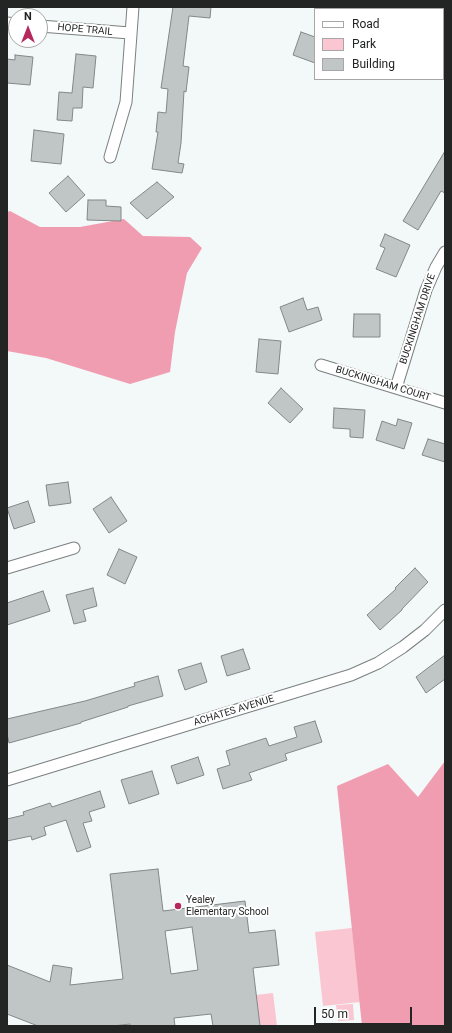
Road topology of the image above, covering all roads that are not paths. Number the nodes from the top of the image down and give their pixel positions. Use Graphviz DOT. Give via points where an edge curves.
graph roads {
  1 [pos="133,7"];
  2 [pos="48,27"];
  3 [pos="130,33"];
  4 [pos="110,157"];
  5 [pos="445,252"];
  6 [pos="321,365"];
  7 [pos="396,388"];
  8 [pos="445,403"];
  9 [pos="74,548"];
  10 [pos="7,568"];
  11 [pos="445,610"];
  12 [pos="7,780"];
  1 -- 3 [label="street"];
  2 -- 3 [label="street, HOPE TRAIL"];
  3 -- 4 [label="street" via="126,102"];
  5 -- 7 [label="street, BUCKINGHAM DRIVE" via="426,290"];
  6 -- 7 [label="street, BUCKINGHAM COURT"];
  7 -- 8 [label="street, BUCKINGHAM COURT"];
  9 -- 10 [label="street"];
  11 -- 12 [label="street, ACHATES AVENUE" via="403,647 378,663 351,675"];
}
